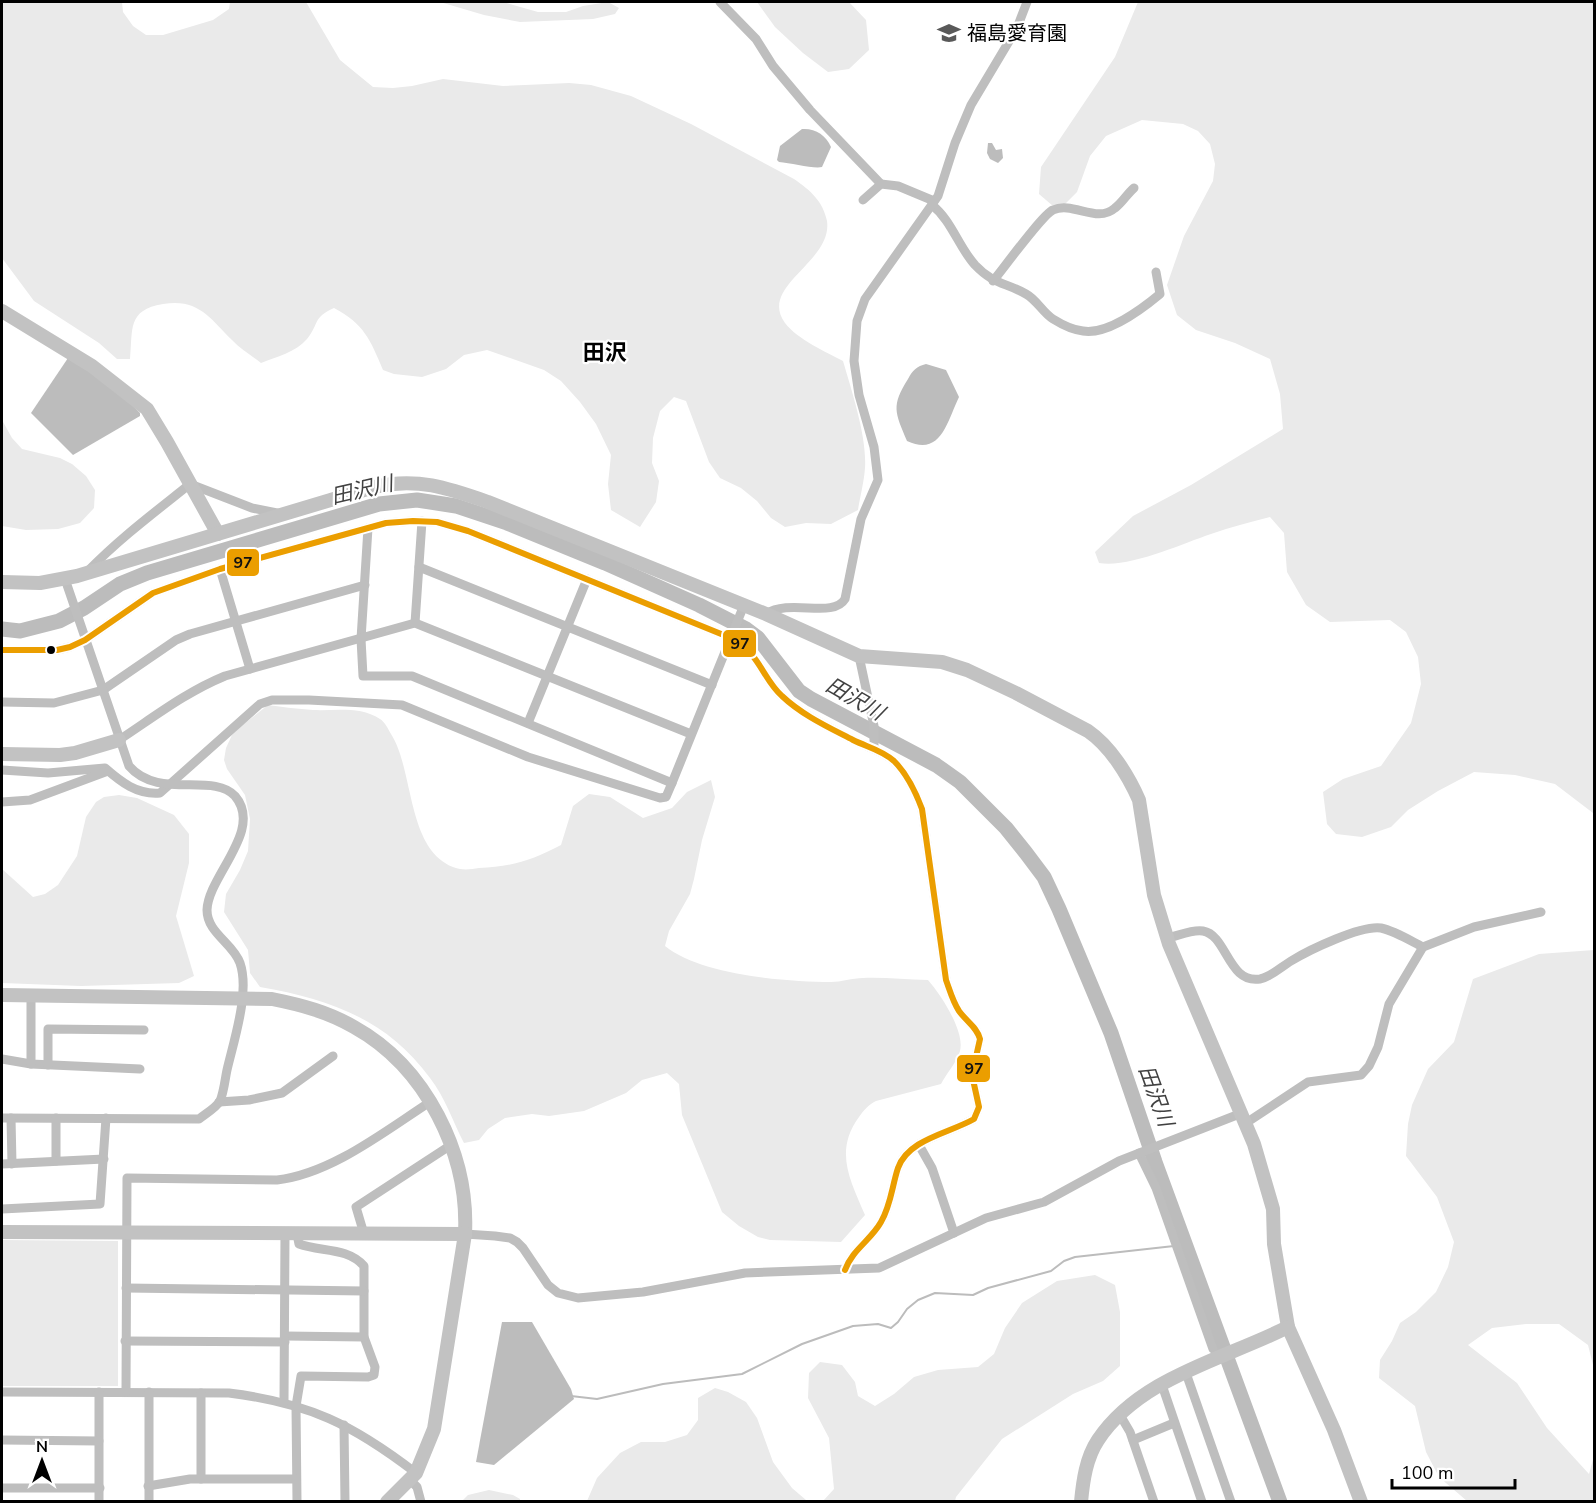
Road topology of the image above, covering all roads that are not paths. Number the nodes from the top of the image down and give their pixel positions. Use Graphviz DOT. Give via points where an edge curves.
graph roads {
  1 [pos="720,2"];
  2 [pos="1027,2"];
  3 [pos="881,184"];
  4 [pos="1134,188"];
  5 [pos="863,200"];
  6 [pos="933,203"];
  7 [pos="1156,272"];
  8 [pos="993,280"];
  9 [pos="2,311"];
  10 [pos="190,484"];
  11 [pos="285,514"];
  12 [pos="422,520"];
  13 [pos="368,528"];
  14 [pos="218,534"];
  15 [pos="419,567"];
  16 [pos="220,569"];
  17 [pos="85,573"];
  18 [pos="65,579"];
  19 [pos="587,579"];
  20 [pos="2,582"];
  21 [pos="365,585"];
  22 [pos="744,605"];
  23 [pos="765,614"];
  24 [pos="235,621"];
  25 [pos="416,623"];
  26 [pos="568,628"];
  27 [pos="731,638"];
  28 [pos="361,639"];
  29 [pos="85,640"];
  30 [pos="2,650"];
  31 [pos="859,656"];
  32 [pos="250,669"];
  33 [pos="548,676"];
  34 [pos="712,685"];
  35 [pos="103,690"];
  36 [pos="2,702"];
  37 [pos="528,723"];
  38 [pos="691,734"];
  39 [pos="119,740"];
  40 [pos="874,744"];
  41 [pos="2,754"];
  42 [pos="2,771"];
  43 [pos="108,771"];
  44 [pos="672,783"];
  45 [pos="170,784"];
  46 [pos="2,802"];
  47 [pos="1540,912"];
  48 [pos="1167,938"];
  49 [pos="1423,947"];
  50 [pos="2,995"];
  51 [pos="31,996"];
  52 [pos="242,998"];
  53 [pos="144,1030"];
  54 [pos="333,1056"];
  55 [pos="2,1059"];
  56 [pos="31,1064"];
  57 [pos="48,1065"];
  58 [pos="140,1068"];
  59 [pos="219,1102"];
  60 [pos="430,1102"];
  61 [pos="6,1118"];
  62 [pos="56,1118"];
  63 [pos="106,1118"];
  64 [pos="1244,1118"];
  65 [pos="451,1145"];
  66 [pos="919,1145"];
  67 [pos="1139,1153"];
  68 [pos="104,1159"];
  69 [pos="56,1161"];
  70 [pos="2,1164"];
  71 [pos="12,1164"];
  72 [pos="2,1209"];
  73 [pos="2,1232"];
  74 [pos="954,1233"];
  75 [pos="127,1234"];
  76 [pos="291,1234"];
  77 [pos="364,1234"];
  78 [pos="465,1234"];
  79 [pos="845,1270"];
  80 [pos="126,1288"];
  81 [pos="285,1290"];
  82 [pos="364,1291"];
  83 [pos="1288,1327"];
  84 [pos="364,1337"];
  85 [pos="285,1339"];
  86 [pos="125,1341"];
  87 [pos="1213,1349"];
  88 [pos="1186,1373"];
  89 [pos="1162,1385"];
  90 [pos="2,1392"];
  91 [pos="99,1392"];
  92 [pos="126,1392"];
  93 [pos="150,1392"];
  94 [pos="201,1393"];
  95 [pos="284,1402"];
  96 [pos="296,1406"];
  97 [pos="1120,1415"];
  98 [pos="1174,1423"];
  99 [pos="344,1425"];
  100 [pos="2,1440"];
  101 [pos="1133,1440"];
  102 [pos="99,1441"];
  103 [pos="413,1477"];
  104 [pos="201,1479"];
  105 [pos="296,1479"];
  106 [pos="148,1486"];
  107 [pos="2,1488"];
  108 [pos="100,1488"];
  109 [pos="99,1502"];
  110 [pos="149,1502"];
  111 [pos="297,1502"];
  112 [pos="345,1502"];
  113 [pos="387,1502"];
  114 [pos="422,1502"];
  115 [pos="1081,1502"];
  116 [pos="1154,1502"];
  117 [pos="1202,1502"];
  118 [pos="1231,1502"];
  119 [pos="1361,1502"];
  1 -- 3 [label="street" via="756,39 810,110"];
  2 -- 6 [label="street" via="1017,28 971,105"];
  3 -- 5 [label="street"];
  3 -- 6 [label="street" via="898,186"];
  4 -- 8 [label="street" via="1114,210 1104,213 1066,207 1050,211"];
  6 -- 8 [label="street" via="968,257"];
  6 -- 23 [label="street" via="865,299 857,321 855,378 874,447 878,480 859,527 845,599 833,608 788,606"];
  7 -- 8 [label="street" via="1160,294 1109,326 1084,332 1051,318 1028,295"];
  9 -- 10 [label="street" via="92,366 147,409"];
  10 -- 11 [label="street" via="252,508"];
  10 -- 14 [label="street"];
  10 -- 17 [label="street"];
  11 -- 14 [label="street"];
  11 -- 22 [label="street" via="393,483 432,485 488,502"];
  12 -- 13 [label="street"];
  12 -- 15 [label="street"];
  12 -- 19 [label="street" via="468,531"];
  13 -- 16 [label="street"];
  13 -- 21 [label="street"];
  14 -- 17 [label="street"];
  15 -- 25 [label="street"];
  15 -- 26 [label="street"];
  16 -- 24 [label="street"];
  16 -- 29 [label="street" via="153,593"];
  17 -- 18 [label="street"];
  18 -- 20 [label="street"];
  18 -- 29 [label="street"];
  19 -- 26 [label="street"];
  19 -- 27 [label="street"];
  21 -- 24 [label="street"];
  21 -- 28 [label="street"];
  22 -- 23 [label="street"];
  22 -- 27 [label="street"];
  23 -- 31 [label="street"];
  24 -- 32 [label="street"];
  24 -- 35 [label="street" via="176,640"];
  25 -- 28 [label="street"];
  25 -- 33 [label="street"];
  26 -- 33 [label="street"];
  26 -- 34 [label="street"];
  27 -- 34 [label="street"];
  27 -- 40 [label="street" via="751,653 779,694 796,708 856,741"];
  28 -- 32 [label="street"];
  28 -- 37 [label="street" via="363,676 412,676"];
  29 -- 30 [label="street" via="57,650"];
  29 -- 35 [label="street"];
  31 -- 40 [label="street" via="874,726"];
  31 -- 48 [label="street" via="942,662 967,670 1098,738 1139,800 1154,895"];
  32 -- 39 [label="street" via="200,686"];
  33 -- 37 [label="street"];
  33 -- 38 [label="street"];
  34 -- 38 [label="street"];
  35 -- 36 [label="street" via="54,703"];
  35 -- 39 [label="street"];
  37 -- 44 [label="street"];
  38 -- 44 [label="street"];
  39 -- 41 [label="street" via="60,756"];
  39 -- 45 [label="street" via="136,774 155,783"];
  40 -- 66 [label="street" via="895,762 922,809 946,980 958,1010 980,1039 972,1075 979,1107 974,1119"];
  42 -- 43 [label="street"];
  43 -- 45 [label="street" via="123,783 147,793 160,793"];
  43 -- 46 [label="street" via="30,800"];
  44 -- 45 [label="street" via="666,797 660,798 528,757 402,705 272,700 252,710"];
  45 -- 52 [label="street" via="221,789 239,804 241,830 235,851 216,880 207,911 210,922 240,963"];
  47 -- 49 [label="street" via="1474,927"];
  48 -- 49 [label="street" via="1195,931 1209,933 1234,968 1260,979 1310,950 1373,928 1383,928"];
  48 -- 64 [label="street"];
  49 -- 64 [label="street" via="1389,1004 1378,1047 1363,1072 1308,1082"];
  50 -- 51 [label="street"];
  51 -- 52 [label="street"];
  51 -- 56 [label="street"];
  52 -- 59 [label="street"];
  52 -- 60 [label="street" via="273,999 308,1007 355,1027 408,1072"];
  53 -- 57 [label="street" via="48,1029"];
  54 -- 59 [label="street" via="282,1094"];
  55 -- 56 [label="street"];
  56 -- 57 [label="street"];
  57 -- 58 [label="street"];
  59 -- 63 [label="street" via="199,1119"];
  60 -- 65 [label="street"];
  60 -- 75 [label="street" via="329,1164 289,1178 127,1178"];
  61 -- 62 [label="street"];
  61 -- 71 [label="street"];
  62 -- 63 [label="street"];
  62 -- 69 [label="street"];
  63 -- 68 [label="street"];
  64 -- 67 [label="street"];
  64 -- 83 [label="street" via="1273,1209 1274,1244"];
  65 -- 77 [label="street" via="356,1207"];
  65 -- 78 [label="street" via="465,1211"];
  66 -- 74 [label="street" via="932,1168"];
  66 -- 79 [label="street" via="903,1157 882,1221"];
  67 -- 74 [label="street" via="1044,1202 986,1218"];
  67 -- 87 [label="street" via="1156,1188"];
  68 -- 69 [label="street"];
  68 -- 72 [label="street" via="100,1204"];
  69 -- 71 [label="street"];
  70 -- 71 [label="street"];
  73 -- 75 [label="street"];
  74 -- 79 [label="street" via="879,1268"];
  75 -- 76 [label="street"];
  75 -- 80 [label="street"];
  76 -- 77 [label="street"];
  76 -- 81 [label="street"];
  76 -- 82 [label="street" via="308,1248 358,1259 364,1266"];
  77 -- 78 [label="street"];
  78 -- 79 [label="street" via="517,1242 548,1285 558,1293 578,1298 643,1292 745,1273"];
  78 -- 103 [label="street" via="434,1429"];
  80 -- 81 [label="street"];
  80 -- 86 [label="street"];
  81 -- 82 [label="street"];
  81 -- 85 [label="street"];
  82 -- 84 [label="street"];
  83 -- 88 [label="street"];
  83 -- 119 [label="street"];
  84 -- 85 [label="street"];
  84 -- 96 [label="street" via="375,1367 374,1375 301,1376"];
  85 -- 86 [label="street"];
  85 -- 95 [label="street"];
  86 -- 92 [label="street"];
  88 -- 89 [label="street"];
  88 -- 118 [label="street"];
  89 -- 97 [label="street"];
  89 -- 98 [label="street"];
  90 -- 91 [label="street"];
  91 -- 92 [label="street"];
  91 -- 102 [label="street"];
  92 -- 93 [label="street"];
  93 -- 94 [label="street"];
  93 -- 106 [label="street"];
  94 -- 95 [label="street"];
  94 -- 104 [label="street"];
  95 -- 96 [label="street"];
  96 -- 99 [label="street"];
  96 -- 105 [label="street"];
  97 -- 101 [label="street"];
  97 -- 115 [label="street" via="1097,1442 1085,1472"];
  98 -- 101 [label="street"];
  98 -- 117 [label="street"];
  99 -- 103 [label="street" via="381,1446"];
  99 -- 112 [label="street"];
  100 -- 102 [label="street"];
  101 -- 116 [label="street"];
  102 -- 108 [label="street"];
  103 -- 113 [label="street"];
  103 -- 114 [label="street"];
  104 -- 105 [label="street"];
  104 -- 106 [label="street"];
  105 -- 111 [label="street"];
  106 -- 110 [label="street"];
  107 -- 108 [label="street"];
  108 -- 109 [label="street"];
}
